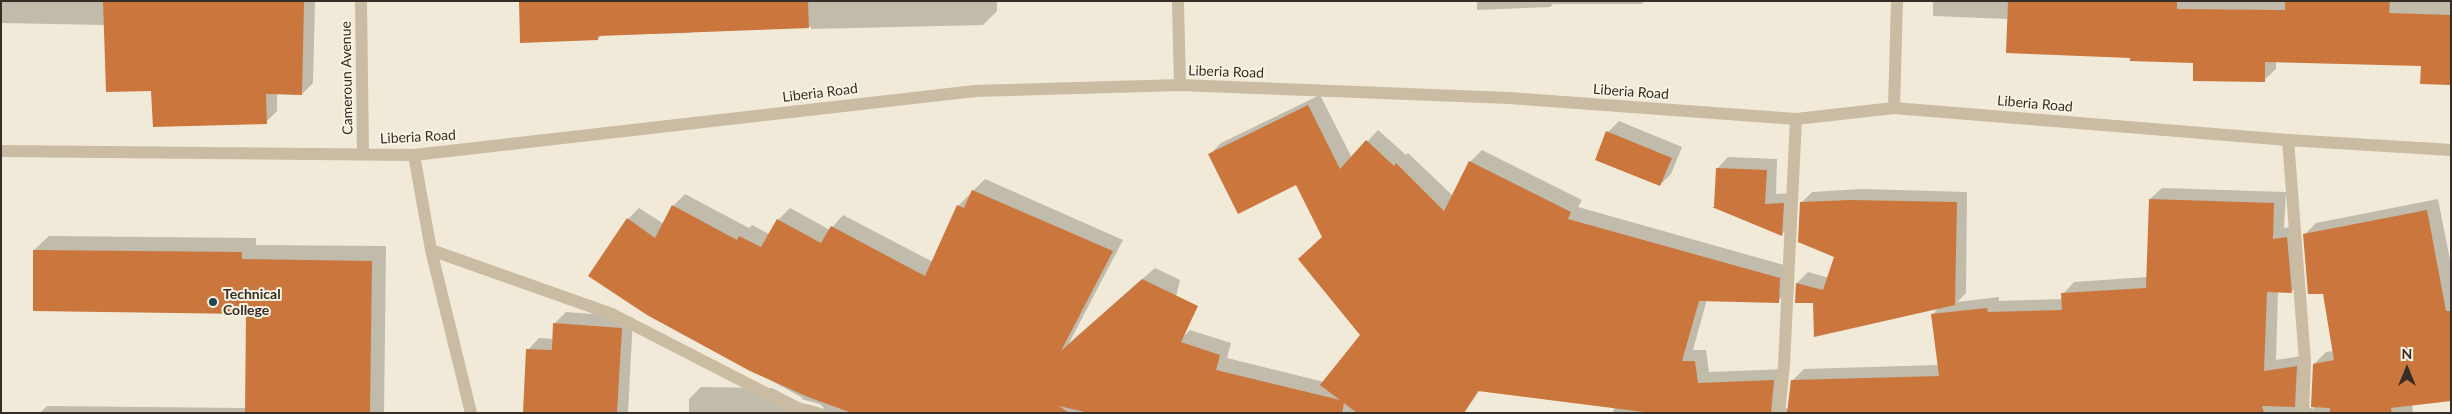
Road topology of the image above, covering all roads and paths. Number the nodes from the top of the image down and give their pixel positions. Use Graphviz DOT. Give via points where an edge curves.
graph roads {
  1 [pos="361,1"];
  2 [pos="1178,1"];
  3 [pos="1897,1"];
  4 [pos="1180,85"];
  5 [pos="1894,108"];
  6 [pos="1796,119"];
  7 [pos="2288,140"];
  8 [pos="2451,150"];
  9 [pos="1,151"];
  10 [pos="363,154"];
  11 [pos="414,155"];
  12 [pos="431,250"];
  13 [pos="470,413"];
  14 [pos="817,413"];
  15 [pos="1779,413"];
  16 [pos="2303,413"];
  1 -- 10 [label="street, Cameroun Avenue"];
  2 -- 4 [label="street"];
  3 -- 5 [label="street"];
  4 -- 6 [label="street, Liberia Road" via="1509,98"];
  4 -- 11 [label="street, Liberia Road" via="975,91"];
  5 -- 6 [label="street, Liberia Road"];
  5 -- 7 [label="street, Liberia Road"];
  6 -- 15 [label="street"];
  7 -- 8 [label="street, Liberia Road"];
  7 -- 16 [label="street" via="2305,361"];
  9 -- 10 [label="street, Liberia Road"];
  10 -- 11 [label="street, Liberia Road"];
  11 -- 12 [label="street"];
  12 -- 13 [label="street"];
  12 -- 14 [label="street" via="612,314 793,407"];
}
